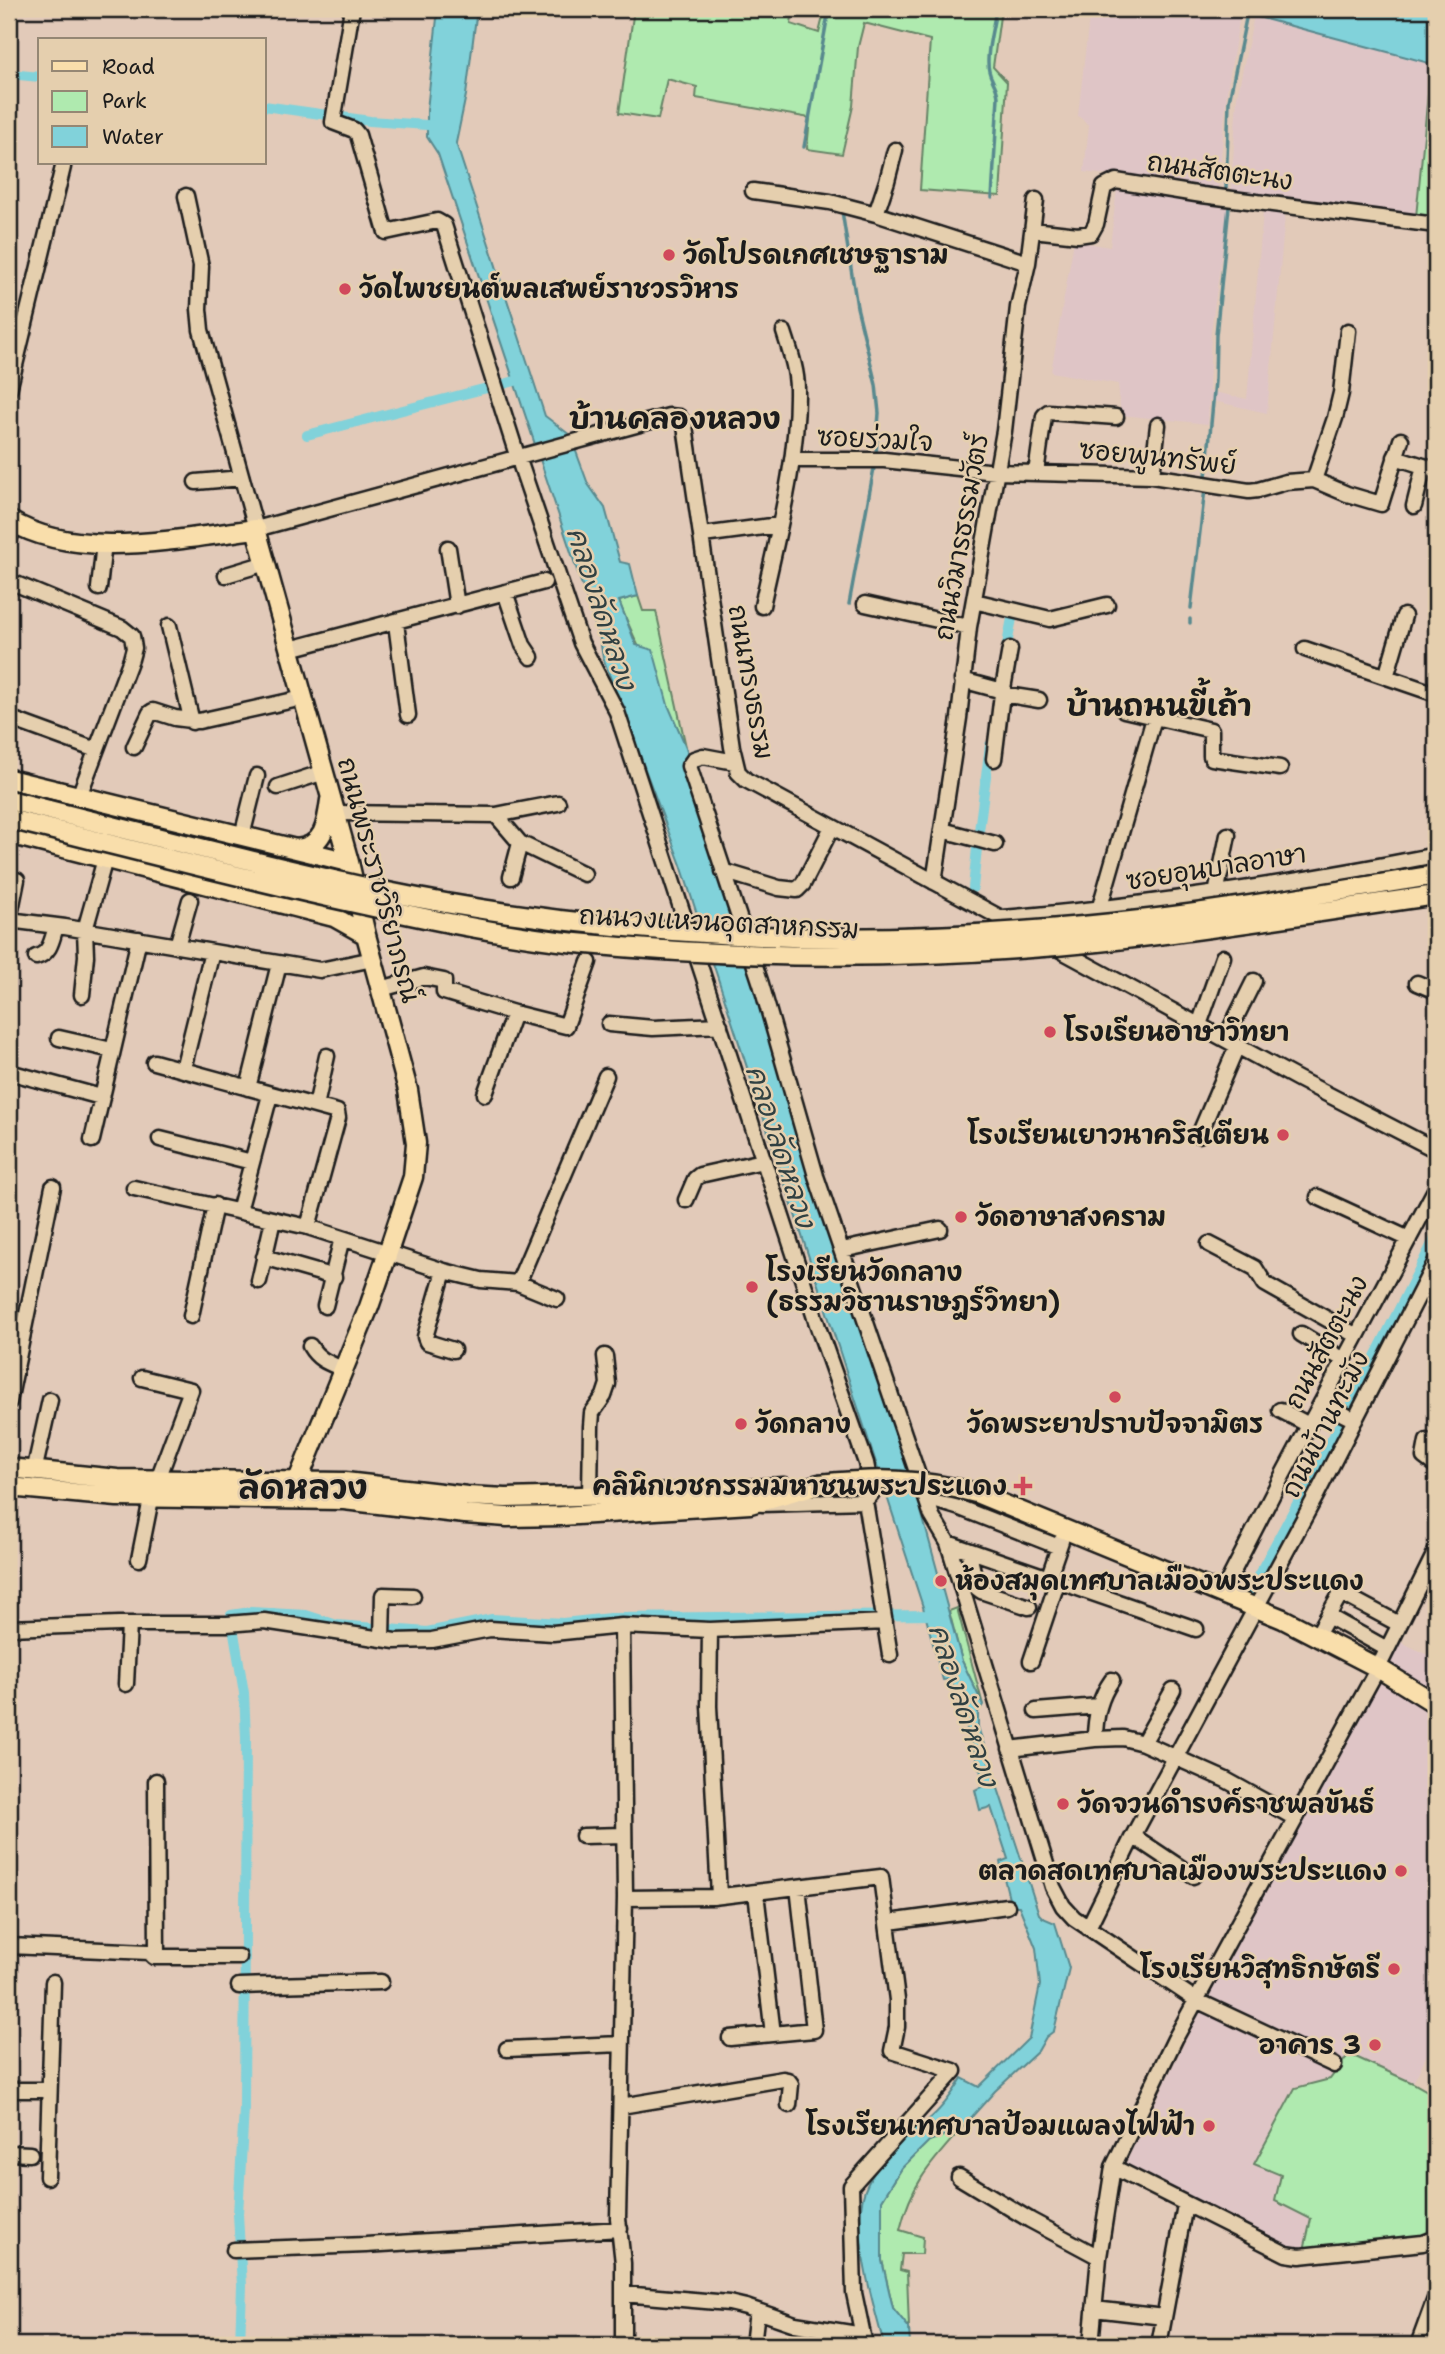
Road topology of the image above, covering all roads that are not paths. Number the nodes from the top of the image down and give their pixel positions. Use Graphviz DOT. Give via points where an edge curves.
graph roads {
  1 [pos="352,9"];
  2 [pos="895,149"];
  3 [pos="64,167"];
  4 [pos="754,191"];
  5 [pos="186,196"];
  6 [pos="1036,200"];
  7 [pos="876,214"];
  8 [pos="1436,225"];
  9 [pos="1033,230"];
  10 [pos="1028,263"];
  11 [pos="1348,331"];
  12 [pos="784,332"];
  13 [pos="9,390"];
  14 [pos="1115,416"];
  15 [pos="1158,425"];
  16 [pos="1401,440"];
  17 [pos="1395,457"];
  18 [pos="520,458"];
  19 [pos="793,460"];
  20 [pos="1430,468"];
  21 [pos="996,472"];
  22 [pos="1036,473"];
  23 [pos="1152,476"];
  24 [pos="242,478"];
  25 [pos="1314,480"];
  26 [pos="196,482"];
  27 [pos="1414,506"];
  28 [pos="779,525"];
  29 [pos="11,528"];
  30 [pos="256,529"];
  31 [pos="703,535"];
  32 [pos="104,543"];
  33 [pos="448,548"];
  34 [pos="266,563"];
  35 [pos="226,575"];
  36 [pos="9,581"];
  37 [pos="544,582"];
  38 [pos="99,588"];
  39 [pos="505,592"];
  40 [pos="974,601"];
  41 [pos="864,604"];
  42 [pos="1107,605"];
  43 [pos="457,606"];
  44 [pos="762,606"];
  45 [pos="1405,616"];
  46 [pos="396,623"];
  47 [pos="169,626"];
  48 [pos="969,627"];
  49 [pos="290,649"];
  50 [pos="1010,649"];
  51 [pos="1305,649"];
  52 [pos="531,657"];
  53 [pos="1386,677"];
  54 [pos="962,680"];
  55 [pos="1002,694"];
  56 [pos="1436,694"];
  57 [pos="303,698"];
  58 [pos="1039,700"];
  59 [pos="1124,710"];
  60 [pos="408,715"];
  61 [pos="1154,718"];
  62 [pos="14,720"];
  63 [pos="192,722"];
  64 [pos="134,747"];
  65 [pos="96,750"];
  66 [pos="994,759"];
  67 [pos="735,762"];
  68 [pos="1280,768"];
  69 [pos="324,772"];
  70 [pos="257,776"];
  71 [pos="9,779"];
  72 [pos="278,787"];
  73 [pos="331,795"];
  74 [pos="79,796"];
  75 [pos="9,800"];
  76 [pos="558,803"];
  77 [pos="336,813"];
  78 [pos="496,815"];
  79 [pos="9,819"];
  80 [pos="832,827"];
  81 [pos="942,830"];
  82 [pos="9,834"];
  83 [pos="1228,835"];
  84 [pos="242,836"];
  85 [pos="520,843"];
  86 [pos="995,844"];
  87 [pos="296,849"];
  88 [pos="1436,855"];
  89 [pos="320,856"];
  90 [pos="105,859"];
  91 [pos="349,862"];
  92 [pos="723,871"];
  93 [pos="584,874"];
  94 [pos="1436,875"];
  95 [pos="511,877"];
  96 [pos="17,880"];
  97 [pos="934,882"];
  98 [pos="1216,894"];
  99 [pos="1436,895"];
  100 [pos="190,900"];
  101 [pos="276,902"];
  102 [pos="1100,910"];
  103 [pos="1001,918"];
  104 [pos="9,920"];
  105 [pos="56,926"];
  106 [pos="85,930"];
  107 [pos="366,935"];
  108 [pos="139,939"];
  109 [pos="177,946"];
  110 [pos="212,952"];
  111 [pos="36,957"];
  112 [pos="1223,957"];
  113 [pos="373,959"];
  114 [pos="589,962"];
  115 [pos="279,964"];
  116 [pos="1254,981"];
  117 [pos="1417,983"];
  118 [pos="381,989"];
  119 [pos="1436,991"];
  120 [pos="82,995"];
  121 [pos="514,1013"];
  122 [pos="609,1024"];
  123 [pos="720,1025"];
  124 [pos="1199,1025"];
  125 [pos="59,1038"];
  126 [pos="1231,1042"];
  127 [pos="112,1050"];
  128 [pos="327,1056"];
  129 [pos="154,1062"];
  130 [pos="183,1069"];
  131 [pos="9,1072"];
  132 [pos="606,1076"];
  133 [pos="248,1088"];
  134 [pos="485,1094"];
  135 [pos="270,1095"];
  136 [pos="101,1097"];
  137 [pos="316,1106"];
  138 [pos="1199,1135"];
  139 [pos="160,1139"];
  140 [pos="92,1140"];
  141 [pos="1436,1150"];
  142 [pos="763,1161"];
  143 [pos="252,1162"];
  144 [pos="54,1187"];
  145 [pos="134,1188"];
  146 [pos="1436,1188"];
  147 [pos="1318,1197"];
  148 [pos="686,1200"];
  149 [pos="215,1205"];
  150 [pos="239,1211"];
  151 [pos="272,1220"];
  152 [pos="308,1227"];
  153 [pos="940,1229"];
  154 [pos="342,1238"];
  155 [pos="1409,1239"];
  156 [pos="1209,1244"];
  157 [pos="842,1250"];
  158 [pos="388,1254"];
  159 [pos="264,1256"];
  160 [pos="1436,1261"];
  161 [pos="444,1271"];
  162 [pos="334,1277"];
  163 [pos="259,1281"];
  164 [pos="518,1283"];
  165 [pos="1422,1289"];
  166 [pos="557,1299"];
  167 [pos="1436,1299"];
  168 [pos="325,1306"];
  169 [pos="191,1316"];
  170 [pos="1301,1334"];
  171 [pos="1357,1336"];
  172 [pos="310,1346"];
  173 [pos="453,1350"];
  174 [pos="606,1356"];
  175 [pos="1344,1360"];
  176 [pos="344,1369"];
  177 [pos="142,1378"];
  178 [pos="50,1400"];
  179 [pos="9,1402"];
  180 [pos="1321,1403"];
  181 [pos="1280,1410"];
  182 [pos="1347,1416"];
  183 [pos="1309,1425"];
  184 [pos="1427,1441"];
  185 [pos="1436,1466"];
  186 [pos="9,1468"];
  187 [pos="34,1472"];
  188 [pos="158,1479"];
  189 [pos="298,1479"];
  190 [pos="220,1480"];
  191 [pos="819,1485"];
  192 [pos="9,1487"];
  193 [pos="590,1497"];
  194 [pos="927,1498"];
  195 [pos="151,1499"];
  196 [pos="295,1499"];
  197 [pos="221,1500"];
  198 [pos="865,1500"];
  199 [pos="750,1504"];
  200 [pos="1066,1529"];
  201 [pos="948,1543"];
  202 [pos="1059,1547"];
  203 [pos="968,1550"];
  204 [pos="1436,1551"];
  205 [pos="139,1559"];
  206 [pos="1054,1578"];
  207 [pos="1430,1578"];
  208 [pos="1222,1594"];
  209 [pos="413,1596"];
  210 [pos="1029,1607"];
  211 [pos="1256,1607"];
  212 [pos="884,1614"];
  213 [pos="1328,1616"];
  214 [pos="129,1624"];
  215 [pos="1399,1624"];
  216 [pos="621,1626"];
  217 [pos="9,1628"];
  218 [pos="1196,1629"];
  219 [pos="710,1630"];
  220 [pos="382,1632"];
  221 [pos="1316,1637"];
  222 [pos="1387,1649"];
  223 [pos="890,1655"];
  224 [pos="1031,1661"];
  225 [pos="1378,1668"];
  226 [pos="1112,1680"];
  227 [pos="126,1684"];
  228 [pos="1173,1690"];
  229 [pos="1436,1704"];
  230 [pos="1099,1706"];
  231 [pos="1036,1712"];
  232 [pos="1095,1739"];
  233 [pos="1143,1742"];
  234 [pos="1010,1749"];
  235 [pos="1175,1757"];
  236 [pos="156,1781"];
  237 [pos="1295,1818"];
  238 [pos="624,1835"];
  239 [pos="583,1836"];
  240 [pos="1133,1836"];
  241 [pos="1193,1876"];
  242 [pos="799,1887"];
  243 [pos="755,1893"];
  244 [pos="719,1896"];
  245 [pos="625,1898"];
  246 [pos="1007,1906"];
  247 [pos="889,1922"];
  248 [pos="1088,1928"];
  249 [pos="9,1946"];
  250 [pos="158,1957"];
  251 [pos="239,1957"];
  252 [pos="53,1982"];
  253 [pos="381,1982"];
  254 [pos="244,1986"];
  255 [pos="1196,2000"];
  256 [pos="774,2034"];
  257 [pos="730,2038"];
  258 [pos="621,2044"];
  259 [pos="507,2049"];
  260 [pos="1334,2065"];
  261 [pos="9,2090"];
  262 [pos="49,2090"];
  263 [pos="789,2105"];
  264 [pos="621,2106"];
  265 [pos="9,2153"];
  266 [pos="30,2154"];
  267 [pos="1113,2168"];
  268 [pos="47,2177"];
  269 [pos="959,2177"];
  270 [pos="1185,2204"];
  271 [pos="621,2229"];
  272 [pos="1436,2238"];
  273 [pos="239,2250"];
  274 [pos="1100,2257"];
  275 [pos="623,2294"];
  276 [pos="1436,2296"];
  277 [pos="1094,2309"];
  278 [pos="757,2311"];
  279 [pos="1164,2317"];
  280 [pos="864,2340"];
  281 [pos="622,2345"];
  282 [pos="754,2345"];
  283 [pos="1091,2345"];
  284 [pos="1159,2345"];
  285 [pos="1418,2345"];
  1 -- 18 [label="street" via="333,122 358,135 386,232 437,221 444,225"];
  2 -- 7 [label="street"];
  3 -- 13 [label="street"];
  4 -- 7 [label="street"];
  5 -- 24 [label="street" via="201,267 201,330"];
  6 -- 9 [label="street, ถนนวิมารธรรมวัตร์"];
  7 -- 10 [label="street"];
  8 -- 9 [label="street, ถนนสัตตะนง" via="1116,181 1104,187 1091,233"];
  9 -- 10 [label="street, ถนนวิมารธรรมวัตร์"];
  10 -- 21 [label="street, ถนนวิมารธรรมวัตร์"];
  11 -- 25 [label="street" via="1341,393"];
  12 -- 19 [label="street, ซอยร่วมใจ" via="797,388"];
  14 -- 22 [label="street" via="1048,412"];
  15 -- 23 [label="street"];
  16 -- 17 [label="street, ซอยพูนทรัพย์"];
  17 -- 20 [label="street"];
  17 -- 25 [label="street, ซอยพูนทรัพย์" via="1381,504"];
  18 -- 30 [label="street, ถนนทรงธรรม"];
  18 -- 31 [label="street, ถนนทรงธรรม" via="679,417 685,426"];
  18 -- 123 [label="street" via="581,643 617,712"];
  19 -- 21 [label="street, ซอยร่วมใจ" via="884,460"];
  19 -- 28 [label="street, ซอยร่วมใจ"];
  20 -- 27 [label="street"];
  21 -- 22 [label="street, ซอยพูนทรัพย์"];
  21 -- 40 [label="street, ถนนวิมารธรรมวัตร์"];
  22 -- 23 [label="street, ซอยพูนทรัพย์"];
  23 -- 25 [label="street, ซอยพูนทรัพย์" via="1248,491"];
  24 -- 26 [label="street"];
  24 -- 30 [label="street"];
  28 -- 31 [label="street"];
  28 -- 44 [label="street, ซอยร่วมใจ"];
  29 -- 32 [label="main road"];
  30 -- 32 [label="main road"];
  30 -- 34 [label="main road, ถนนพระราชวิริยาภรณ์"];
  31 -- 67 [label="street, ถนนทรงธรรม"];
  32 -- 38 [label="street"];
  33 -- 43 [label="street"];
  34 -- 35 [label="street"];
  34 -- 49 [label="main road, ถนนพระราชวิริยาภรณ์"];
  36 -- 65 [label="street" via="132,636 134,648"];
  37 -- 39 [label="street"];
  39 -- 43 [label="street"];
  39 -- 52 [label="street"];
  40 -- 42 [label="street" via="1050,619"];
  40 -- 48 [label="street, ถนนวิมารธรรมวัตร์"];
  41 -- 48 [label="street"];
  43 -- 46 [label="street"];
  45 -- 53 [label="street"];
  46 -- 49 [label="street"];
  46 -- 60 [label="street"];
  47 -- 63 [label="street"];
  48 -- 54 [label="street, ถนนวิมารธรรมวัตร์"];
  49 -- 57 [label="main road, ถนนพระราชวิริยาภรณ์"];
  50 -- 55 [label="street"];
  51 -- 53 [label="street"];
  53 -- 56 [label="street"];
  54 -- 55 [label="street"];
  54 -- 81 [label="street, ถนนวิมารธรรมวัตร์"];
  55 -- 58 [label="street"];
  55 -- 66 [label="street"];
  57 -- 63 [label="street"];
  57 -- 69 [label="main road, ถนนพระราชวิริยาภรณ์"];
  59 -- 61 [label="street"];
  61 -- 68 [label="street" via="1212,731 1212,758"];
  61 -- 102 [label="street"];
  62 -- 65 [label="street"];
  63 -- 64 [label="street" via="153,711"];
  65 -- 74 [label="street"];
  67 -- 80 [label="street, ถนนทรงธรรม" via="746,780"];
  67 -- 92 [label="street" via="704,756 689,766"];
  69 -- 72 [label="street"];
  69 -- 73 [label="main road, ถนนพระราชวิริยาภรณ์"];
  70 -- 84 [label="street"];
  71 -- 74 [label="main road"];
  73 -- 77 [label="main road, ถนนพระราชวิริยาภรณ์"];
  73 -- 87 [label="main road" via="317,842"];
  74 -- 84 [label="main road"];
  75 -- 94 [label="main road, ถนนวงแหวนอุตสาหกรรม, bridge" via="385,891 506,912 736,935 947,936 1060,929"];
  76 -- 78 [label="street"];
  77 -- 78 [label="street"];
  77 -- 91 [label="main road, ถนนพระราชวิริยาภรณ์"];
  78 -- 85 [label="street"];
  79 -- 99 [label="main road, ถนนวงแหวนอุตสาหกรรม, bridge" via="434,921 572,943 778,956 1023,948 1152,935"];
  80 -- 92 [label="street" via="797,890"];
  80 -- 97 [label="street, ถนนทรงธรรม"];
  81 -- 86 [label="street"];
  81 -- 97 [label="street, ถนนวิมารธรรมวัตร์"];
  82 -- 90 [label="main road"];
  83 -- 98 [label="street"];
  84 -- 87 [label="main road"];
  85 -- 93 [label="street"];
  85 -- 95 [label="street"];
  87 -- 89 [label="main road"];
  88 -- 98 [label="street, ซอยอุนบาลอาษา"];
  89 -- 91 [label="main road"];
  89 -- 101 [label="main road" via="335,867 344,884 339,904 318,911"];
  90 -- 101 [label="main road"];
  90 -- 106 [label="street"];
  91 -- 107 [label="main road, ถนนพระราชวิริยาภรณ์"];
  92 -- 157 [label="street"];
  96 -- 104 [label="street"];
  97 -- 103 [label="street, ถนนทรงธรรม"];
  98 -- 102 [label="street, ซอยอุนบาลอาษา"];
  100 -- 109 [label="street"];
  101 -- 107 [label="main road" via="334,917"];
  102 -- 103 [label="street, ซอยอุนบาลอาษา"];
  103 -- 124 [label="street, ถนนทรงธรรม"];
  104 -- 105 [label="street"];
  105 -- 106 [label="street"];
  105 -- 111 [label="street" via="49,948"];
  106 -- 108 [label="street"];
  106 -- 120 [label="street"];
  107 -- 113 [label="main road, ถนนพระราชวิริยาภรณ์"];
  108 -- 109 [label="street"];
  108 -- 127 [label="street"];
  109 -- 110 [label="street"];
  110 -- 115 [label="street"];
  110 -- 130 [label="street"];
  112 -- 124 [label="street"];
  113 -- 115 [label="street" via="320,970"];
  113 -- 118 [label="main road, ถนนพระราชวิริยาภรณ์"];
  114 -- 121 [label="street" via="566,1026"];
  115 -- 133 [label="street"];
  116 -- 126 [label="street"];
  117 -- 119 [label="street"];
  118 -- 121 [label="street" via="426,977 444,981 444,992"];
  118 -- 158 [label="main road, ถนนพระราชวิริยาภรณ์" via="408,1090 416,1143 413,1177"];
  121 -- 134 [label="street"];
  122 -- 123 [label="street" via="653,1028"];
  123 -- 142 [label="street"];
  124 -- 126 [label="street, ถนนทรงธรรม"];
  125 -- 127 [label="street"];
  126 -- 138 [label="street"];
  126 -- 141 [label="street, ถนนทรงธรรม"];
  127 -- 136 [label="street"];
  128 -- 137 [label="street"];
  129 -- 130 [label="street"];
  130 -- 133 [label="street"];
  131 -- 136 [label="street"];
  132 -- 164 [label="street"];
  133 -- 135 [label="street"];
  135 -- 137 [label="street"];
  135 -- 143 [label="street"];
  136 -- 140 [label="street"];
  137 -- 152 [label="street" via="339,1114"];
  139 -- 143 [label="street"];
  142 -- 148 [label="street" via="700,1175"];
  142 -- 198 [label="street" via="866,1463 872,1493"];
  143 -- 150 [label="street"];
  144 -- 179 [label="street"];
  145 -- 149 [label="street"];
  146 -- 155 [label="street, ถนนสัตตะนง"];
  147 -- 155 [label="street"];
  149 -- 150 [label="street"];
  149 -- 169 [label="street"];
  150 -- 151 [label="street"];
  151 -- 152 [label="street"];
  151 -- 159 [label="street"];
  152 -- 154 [label="street"];
  153 -- 157 [label="street"];
  154 -- 158 [label="street"];
  154 -- 162 [label="street"];
  155 -- 171 [label="street, ถนนสัตตะนง"];
  156 -- 171 [label="street" via="1255,1268 1265,1284"];
  157 -- 194 [label="street"];
  158 -- 161 [label="street"];
  158 -- 176 [label="main road, ถนนพระราชวิริยาภรณ์"];
  159 -- 162 [label="street"];
  159 -- 163 [label="street"];
  160 -- 165 [label="street, ถนนบ้านทะมัง"];
  161 -- 164 [label="street"];
  161 -- 173 [label="street" via="425,1337"];
  162 -- 168 [label="street"];
  164 -- 166 [label="street"];
  165 -- 167 [label="street"];
  165 -- 182 [label="street, ถนนบ้านทะมัง"];
  170 -- 175 [label="street"];
  171 -- 175 [label="street, ถนนสัตตะนง"];
  172 -- 176 [label="street" via="323,1361"];
  174 -- 193 [label="street" via="608,1384 592,1413"];
  175 -- 180 [label="street, ถนนสัตตะนง"];
  176 -- 189 [label="main road, ถนนพระราชวิริยาภรณ์"];
  177 -- 188 [label="street" via="191,1390"];
  178 -- 187 [label="street"];
  180 -- 182 [label="street"];
  180 -- 183 [label="street, ถนนสัตตะนง"];
  181 -- 183 [label="street"];
  182 -- 211 [label="street, ถนนบ้านทะมัง"];
  183 -- 208 [label="street, ถนนสัตตะนง"];
  184 -- 185 [label="street" via="1424,1457"];
  186 -- 187 [label="main road"];
  187 -- 188 [label="main road"];
  188 -- 190 [label="main road"];
  189 -- 190 [label="main road"];
  189 -- 193 [label="main road" via="467,1496"];
  189 -- 196 [label="main road, ถนนพระราชวิริยาภรณ์"];
  190 -- 197 [label="main road"];
  191 -- 193 [label="main road"];
  191 -- 199 [label="main road"];
  191 -- 200 [label="main road, bridge" via="868,1479 929,1482 976,1493"];
  192 -- 195 [label="main road"];
  194 -- 201 [label="street"];
  194 -- 202 [label="street"];
  195 -- 197 [label="main road"];
  195 -- 205 [label="street"];
  196 -- 197 [label="main road"];
  196 -- 199 [label="main road" via="507,1517"];
  198 -- 199 [label="street"];
  198 -- 212 [label="street"];
  200 -- 202 [label="street"];
  200 -- 208 [label="main road"];
  201 -- 203 [label="street"];
  201 -- 234 [label="street"];
  202 -- 206 [label="street"];
  203 -- 206 [label="street"];
  203 -- 210 [label="street" via="976,1588"];
  204 -- 207 [label="street"];
  206 -- 218 [label="street"];
  206 -- 224 [label="street"];
  207 -- 215 [label="street"];
  208 -- 211 [label="main road"];
  209 -- 220 [label="street" via="383,1595"];
  211 -- 221 [label="main road"];
  211 -- 235 [label="street, ถนนบ้านทะมัง"];
  212 -- 219 [label="street"];
  212 -- 223 [label="street"];
  213 -- 215 [label="street" via="1341,1593"];
  213 -- 221 [label="street"];
  213 -- 222 [label="street"];
  214 -- 217 [label="street"];
  214 -- 220 [label="street" via="264,1621"];
  214 -- 227 [label="street"];
  215 -- 222 [label="street"];
  216 -- 219 [label="street"];
  216 -- 220 [label="street" via="553,1633 490,1629 432,1640"];
  216 -- 238 [label="street"];
  219 -- 244 [label="street" via="709,1706"];
  221 -- 225 [label="main road"];
  222 -- 225 [label="street"];
  225 -- 229 [label="main road"];
  225 -- 237 [label="street"];
  226 -- 230 [label="street"];
  228 -- 233 [label="street"];
  230 -- 231 [label="street"];
  230 -- 232 [label="street"];
  232 -- 233 [label="street"];
  232 -- 234 [label="street"];
  233 -- 235 [label="street"];
  234 -- 248 [label="street" via="1053,1887 1063,1906"];
  235 -- 237 [label="street"];
  235 -- 240 [label="street, ถนนบ้านทะมัง"];
  236 -- 250 [label="street"];
  237 -- 255 [label="street"];
  238 -- 239 [label="street"];
  238 -- 245 [label="street"];
  240 -- 241 [label="street"];
  240 -- 248 [label="street, ถนนบ้านทะมัง"];
  242 -- 243 [label="street"];
  242 -- 247 [label="street" via="881,1878"];
  242 -- 256 [label="street" via="814,2029"];
  243 -- 244 [label="street"];
  243 -- 256 [label="street"];
  244 -- 245 [label="street"];
  245 -- 258 [label="street"];
  246 -- 247 [label="street"];
  247 -- 280 [label="street" via="897,2000 892,2050 954,2071 851,2186 854,2292"];
  248 -- 255 [label="street"];
  249 -- 250 [label="street" via="149,1952"];
  250 -- 251 [label="street"];
  252 -- 262 [label="street"];
  253 -- 254 [label="street"];
  255 -- 260 [label="street"];
  255 -- 267 [label="street"];
  256 -- 257 [label="street"];
  258 -- 259 [label="street"];
  258 -- 264 [label="street"];
  261 -- 262 [label="street"];
  262 -- 268 [label="street"];
  263 -- 264 [label="street" via="791,2084 783,2080"];
  264 -- 271 [label="street"];
  265 -- 266 [label="street"];
  267 -- 270 [label="street"];
  267 -- 274 [label="street"];
  269 -- 274 [label="street"];
  270 -- 272 [label="street" via="1286,2254 1300,2256"];
  270 -- 279 [label="street"];
  271 -- 273 [label="street"];
  271 -- 275 [label="street"];
  274 -- 277 [label="street"];
  275 -- 278 [label="street" via="707,2300"];
  275 -- 281 [label="street"];
  276 -- 285 [label="street"];
  277 -- 279 [label="street"];
  277 -- 283 [label="street"];
  278 -- 280 [label="street"];
  278 -- 282 [label="street"];
  279 -- 284 [label="street"];
}
